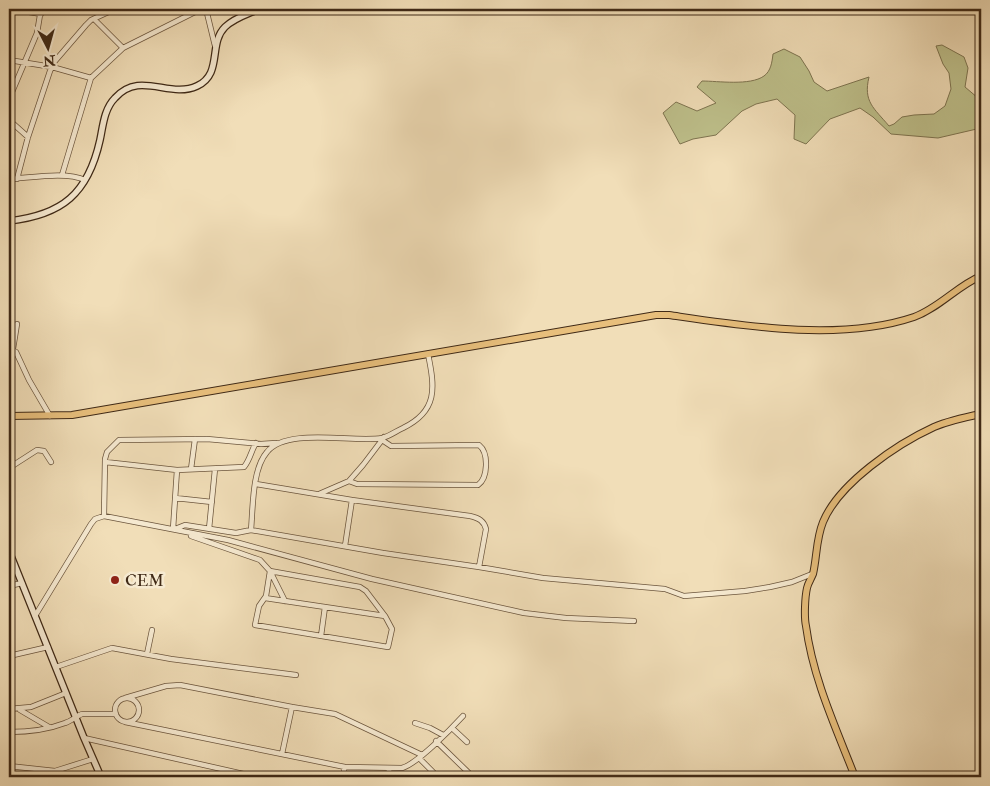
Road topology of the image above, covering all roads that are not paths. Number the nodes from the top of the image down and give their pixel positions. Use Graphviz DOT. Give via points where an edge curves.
graph roads {
  1 [pos="11,9"];
  2 [pos="115,9"];
  3 [pos="188,9"];
  4 [pos="201,9"];
  5 [pos="206,9"];
  6 [pos="259,9"];
  7 [pos="41,11"];
  8 [pos="190,14"];
  9 [pos="94,19"];
  10 [pos="216,46"];
  11 [pos="123,48"];
  12 [pos="9,60"];
  13 [pos="25,62"];
  14 [pos="52,67"];
  15 [pos="91,78"];
  16 [pos="9,99"];
  17 [pos="9,120"];
  18 [pos="28,137"];
  19 [pos="62,175"];
  20 [pos="17,178"];
  21 [pos="9,179"];
  22 [pos="85,180"];
  23 [pos="9,221"];
  24 [pos="981,276"];
  25 [pos="17,324"];
  26 [pos="11,348"];
  27 [pos="428,354"];
  28 [pos="981,414"];
  29 [pos="9,416"];
  30 [pos="50,416"];
  31 [pos="196,439"];
  32 [pos="383,439"];
  33 [pos="280,442"];
  34 [pos="256,443"];
  35 [pos="51,462"];
  36 [pos="105,462"];
  37 [pos="9,468"];
  38 [pos="191,469"];
  39 [pos="214,469"];
  40 [pos="177,470"];
  41 [pos="349,481"];
  42 [pos="256,484"];
  43 [pos="319,494"];
  44 [pos="175,498"];
  45 [pos="352,500"];
  46 [pos="212,502"];
  47 [pos="104,516"];
  48 [pos="173,529"];
  49 [pos="209,529"];
  50 [pos="251,530"];
  51 [pos="345,546"];
  52 [pos="9,551"];
  53 [pos="479,567"];
  54 [pos="270,571"];
  55 [pos="812,574"];
  56 [pos="22,583"];
  57 [pos="9,586"];
  58 [pos="265,598"];
  59 [pos="285,601"];
  60 [pos="325,607"];
  61 [pos="35,616"];
  62 [pos="385,616"];
  63 [pos="634,621"];
  64 [pos="152,630"];
  65 [pos="321,636"];
  66 [pos="48,647"];
  67 [pos="147,654"];
  68 [pos="9,656"];
  69 [pos="56,667"];
  70 [pos="296,675"];
  71 [pos="66,693"];
  72 [pos="125,698"];
  73 [pos="292,707"];
  74 [pos="9,709"];
  75 [pos="19,709"];
  76 [pos="116,714"];
  77 [pos="463,716"];
  78 [pos="76,718"];
  79 [pos="125,722"];
  80 [pos="415,723"];
  81 [pos="49,728"];
  82 [pos="452,728"];
  83 [pos="9,732"];
  84 [pos="443,735"];
  85 [pos="84,738"];
  86 [pos="436,741"];
  87 [pos="467,742"];
  88 [pos="282,754"];
  89 [pos="420,757"];
  90 [pos="94,761"];
  91 [pos="9,766"];
  92 [pos="344,767"];
  93 [pos="389,768"];
  94 [pos="100,777"];
  95 [pos="257,777"];
  96 [pos="344,777"];
  97 [pos="389,777"];
  98 [pos="438,777"];
  99 [pos="473,777"];
  100 [pos="855,777"];
  1 -- 7 [label="street"];
  2 -- 9 [label="street"];
  3 -- 8 [label="street"];
  4 -- 8 [label="street"];
  5 -- 10 [label="street"];
  6 -- 10 [label="street" via="225,27"];
  7 -- 13 [label="street" via="37,33"];
  8 -- 11 [label="street"];
  9 -- 11 [label="street"];
  9 -- 14 [label="street"];
  10 -- 22 [label="street" via="211,74 196,86 175,89 135,85 116,96 110,103 94,161"];
  11 -- 15 [label="street"];
  12 -- 13 [label="street"];
  13 -- 14 [label="street"];
  13 -- 16 [label="street"];
  14 -- 15 [label="street"];
  14 -- 18 [label="street"];
  15 -- 19 [label="street"];
  17 -- 18 [label="street"];
  18 -- 20 [label="street"];
  19 -- 20 [label="street"];
  19 -- 22 [label="street"];
  20 -- 21 [label="street"];
  22 -- 23 [label="street" via="78,192 64,204 40,216"];
  24 -- 27 [label="main road" via="932,309 914,317 851,329 766,328 669,315"];
  25 -- 26 [label="street"];
  26 -- 30 [label="street"];
  27 -- 30 [label="main road" via="72,415"];
  27 -- 32 [label="street" via="433,384 428,409 417,421"];
  28 -- 55 [label="main road" via="936,426 886,455 860,475 838,498 824,521 816,544"];
  29 -- 30 [label="main road"];
  31 -- 34 [label="street"];
  31 -- 36 [label="street" via="122,439 107,452"];
  31 -- 38 [label="street"];
  32 -- 33 [label="street" via="300,438"];
  32 -- 41 [label="street"];
  32 -- 41 [label="street" via="391,446 479,445 484,453 482,482 468,485 357,484"];
  33 -- 34 [label="street"];
  33 -- 42 [label="street" via="263,457"];
  34 -- 39 [label="street" via="244,467"];
  35 -- 37 [label="street" via="44,451 37,450"];
  36 -- 40 [label="street"];
  36 -- 47 [label="street"];
  38 -- 39 [label="street"];
  38 -- 40 [label="street"];
  39 -- 46 [label="street"];
  40 -- 44 [label="street"];
  41 -- 43 [label="street"];
  42 -- 43 [label="street"];
  42 -- 50 [label="street"];
  43 -- 45 [label="street"];
  44 -- 46 [label="street"];
  44 -- 48 [label="street"];
  45 -- 51 [label="street"];
  45 -- 53 [label="street" via="479,518 486,529"];
  46 -- 49 [label="street"];
  47 -- 48 [label="street"];
  47 -- 61 [label="street" via="91,524"];
  48 -- 49 [label="street" via="185,525"];
  48 -- 54 [label="street" via="260,560"];
  48 -- 63 [label="street" via="524,613"];
  49 -- 50 [label="street" via="236,533"];
  50 -- 51 [label="street"];
  51 -- 53 [label="street"];
  52 -- 56 [label="street"];
  53 -- 55 [label="street" via="551,579 665,589 684,596 770,587"];
  54 -- 58 [label="street"];
  54 -- 59 [label="street"];
  54 -- 62 [label="street" via="360,587"];
  55 -- 100 [label="main road" via="807,588 805,624 823,695"];
  56 -- 57 [label="street"];
  56 -- 61 [label="street"];
  58 -- 59 [label="street"];
  58 -- 65 [label="street" via="259,606 255,625"];
  59 -- 60 [label="street"];
  60 -- 62 [label="street"];
  60 -- 65 [label="street"];
  61 -- 66 [label="street"];
  62 -- 65 [label="street" via="392,629 388,647"];
  64 -- 67 [label="street"];
  66 -- 68 [label="street"];
  66 -- 69 [label="street"];
  67 -- 69 [label="street" via="108,648"];
  67 -- 70 [label="street"];
  69 -- 71 [label="street"];
  71 -- 75 [label="street"];
  71 -- 78 [label="street"];
  72 -- 73 [label="street" via="180,685"];
  72 -- 76 [label="street" via="118,702"];
  72 -- 79 [label="street" via="134,700 139,710 133,720"];
  73 -- 88 [label="street"];
  73 -- 89 [label="street" via="341,716"];
  74 -- 75 [label="street"];
  75 -- 81 [label="street"];
  76 -- 78 [label="street" via="82,714"];
  76 -- 79 [label="street"];
  77 -- 82 [label="street"];
  78 -- 81 [label="street"];
  78 -- 85 [label="street"];
  79 -- 88 [label="street"];
  80 -- 84 [label="street"];
  81 -- 83 [label="street"];
  82 -- 84 [label="street"];
  82 -- 87 [label="street"];
  84 -- 86 [label="street"];
  85 -- 90 [label="street"];
  85 -- 95 [label="street"];
  86 -- 89 [label="street"];
  86 -- 99 [label="street"];
  88 -- 92 [label="street"];
  89 -- 93 [label="street" via="407,767"];
  89 -- 98 [label="street"];
  90 -- 91 [label="street" via="55,771"];
  90 -- 94 [label="street"];
  92 -- 93 [label="street"];
  92 -- 96 [label="street"];
  93 -- 97 [label="street"];
}
